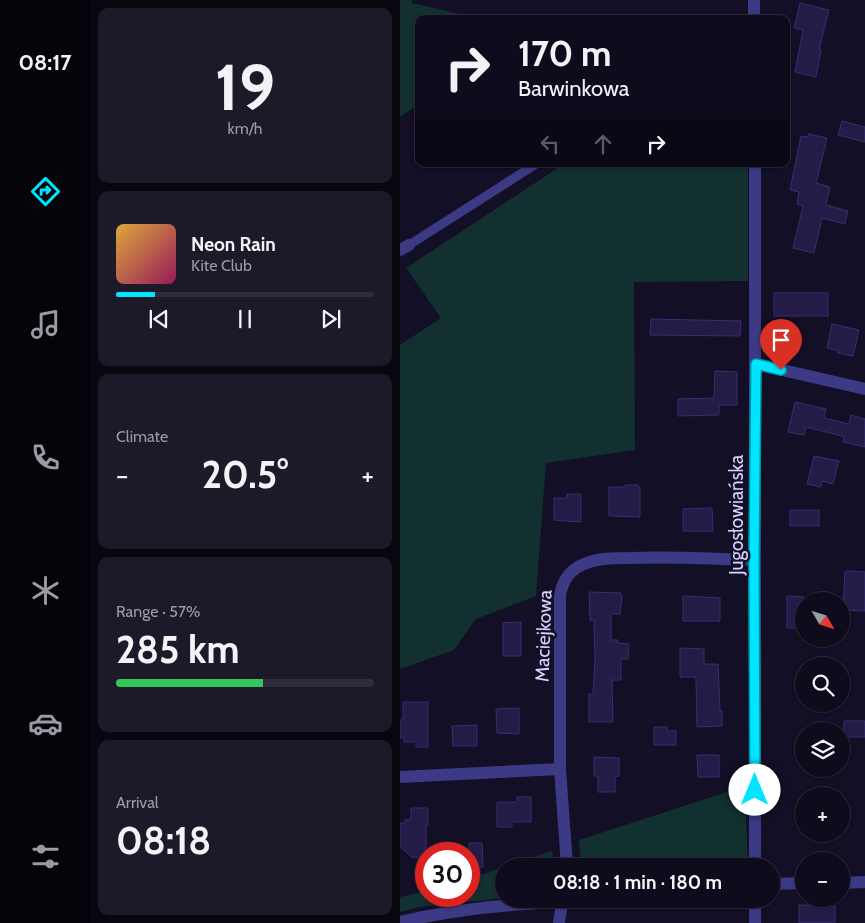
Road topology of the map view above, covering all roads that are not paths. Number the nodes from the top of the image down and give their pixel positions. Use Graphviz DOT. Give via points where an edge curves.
graph roads {
  1 [pos="754,0"];
  2 [pos="754,15"];
  3 [pos="531,167"];
  4 [pos="755,167"];
  5 [pos="405,248"];
  6 [pos="756,364"];
  7 [pos="865,389"];
  8 [pos="754,560"];
  9 [pos="560,769"];
  10 [pos="400,777"];
  11 [pos="566,858"];
  12 [pos="755,858"];
  13 [pos="850,882"];
  14 [pos="865,882"];
  15 [pos="795,883"];
  16 [pos="780,884"];
  17 [pos="495,907"];
  18 [pos="562,908"];
  19 [pos="755,908"];
  20 [pos="400,922"];
  21 [pos="559,923"];
  22 [pos="755,923"];
  1 -- 2 [label="street"];
  3 -- 5 [label="lane"];
  4 -- 6 [label="street, Jugosłowiańska"];
  6 -- 7 [label="street"];
  6 -- 8 [label="street, Jugosłowiańska"];
  8 -- 9 [label="street, Maciejkowa" via="661,556 604,558 583,564 571,572 562,585 560,596"];
  8 -- 12 [label="street, Jugosłowiańska"];
  9 -- 10 [label="street"];
  9 -- 11 [label="street, Maciejkowa"];
  13 -- 14 [label="street"];
  15 -- 16 [label="street"];
  17 -- 20 [label="street"];
  18 -- 21 [label="street"];
  19 -- 22 [label="street"];
}
